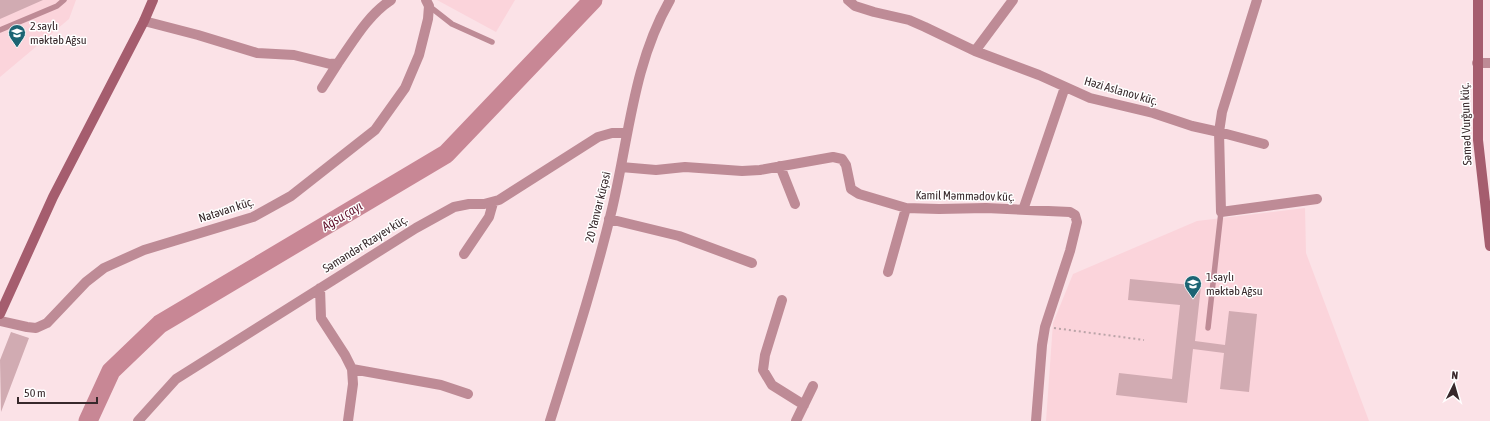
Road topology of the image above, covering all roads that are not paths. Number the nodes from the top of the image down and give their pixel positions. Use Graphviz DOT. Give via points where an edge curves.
graph roads {
  1 [pos="64,0"];
  2 [pos="153,0"];
  3 [pos="392,0"];
  4 [pos="670,0"];
  5 [pos="848,0"];
  6 [pos="1013,0"];
  7 [pos="1257,0"];
  8 [pos="1478,0"];
  9 [pos="427,3"];
  10 [pos="144,21"];
  11 [pos="0,30"];
  12 [pos="492,42"];
  13 [pos="975,51"];
  14 [pos="338,63"];
  15 [pos="1477,63"];
  16 [pos="1490,63"];
  17 [pos="1065,87"];
  18 [pos="322,88"];
  19 [pos="1218,132"];
  20 [pos="627,133"];
  21 [pos="1264,144"];
  22 [pos="780,166"];
  23 [pos="621,167"];
  24 [pos="1317,199"];
  25 [pos="494,203"];
  26 [pos="795,204"];
  27 [pos="1487,207"];
  28 [pos="906,208"];
  29 [pos="1023,210"];
  30 [pos="1222,212"];
  31 [pos="609,219"];
  32 [pos="1490,246"];
  33 [pos="464,254"];
  34 [pos="752,263"];
  35 [pos="888,272"];
  36 [pos="320,288"];
  37 [pos="782,300"];
  38 [pos="0,314"];
  39 [pos="0,321"];
  40 [pos="1208,328"];
  41 [pos="352,369"];
  42 [pos="813,386"];
  43 [pos="468,394"];
  44 [pos="804,405"];
  45 [pos="138,421"];
  46 [pos="348,421"];
  47 [pos="550,421"];
  48 [pos="796,421"];
  49 [pos="1036,421"];
  1 -- 11 [label="lane" via="57,6"];
  2 -- 10 [label="street"];
  3 -- 14 [label="street" via="380,8"];
  4 -- 20 [label="street, 20 Yanvar küçəsi" via="652,38 632,103"];
  5 -- 13 [label="street, Həzi Aslanov küç." via="855,6 914,22"];
  6 -- 13 [label="street"];
  7 -- 19 [label="street"];
  8 -- 15 [label="street, Səməd Vurğun küç."];
  9 -- 12 [label="lane" via="452,24"];
  9 -- 39 [label="street, Natəvan küç." via="428,19 419,55 405,88 375,130 291,196 252,217 144,250 104,268 86,282 47,323 36,328"];
  10 -- 14 [label="street" via="257,53"];
  10 -- 38 [label="street" via="53,197"];
  13 -- 17 [label="street, Həzi Aslanov küç."];
  14 -- 18 [label="street"];
  15 -- 16 [label="street"];
  15 -- 27 [label="street, Səməd Vurğun küç." via="1478,140"];
  17 -- 19 [label="street, Həzi Aslanov küç." via="1090,98"];
  17 -- 29 [label="street"];
  19 -- 21 [label="street, Həzi Aslanov küç."];
  19 -- 30 [label="street"];
  20 -- 23 [label="street, 20 Yanvar küçəsi"];
  20 -- 25 [label="street" via="612,133 598,137"];
  22 -- 23 [label="street, Kamil Məmmədov küç." via="742,171 685,167 656,170"];
  22 -- 26 [label="street"];
  22 -- 28 [label="street, Kamil Məmmədov küç." via="833,157 842,159 846,165 851,189 859,194"];
  23 -- 31 [label="street, 20 Yanvar küçəsi"];
  24 -- 30 [label="street"];
  25 -- 33 [label="street" via="489,217"];
  25 -- 36 [label="street, Səməndər Rzayev küç." via="454,207"];
  27 -- 32 [label="street, Səməd Vurğun küç."];
  28 -- 29 [label="street, Kamil Məmmədov küç."];
  28 -- 35 [label="street"];
  29 -- 49 [label="street, Kamil Məmmədov küç." via="1070,212 1076,215 1077,222 1042,345"];
  30 -- 40 [label="lane"];
  31 -- 34 [label="street" via="679,236"];
  31 -- 47 [label="street, 20 Yanvar küçəsi"];
  36 -- 41 [label="street" via="321,318"];
  36 -- 45 [label="street, Səməndər Rzayev küç." via="176,379"];
  37 -- 44 [label="street" via="764,355 763,370 772,385"];
  41 -- 43 [label="street" via="441,385"];
  41 -- 46 [label="street" via="353,384"];
  42 -- 44 [label="street"];
  44 -- 48 [label="street"];
}
